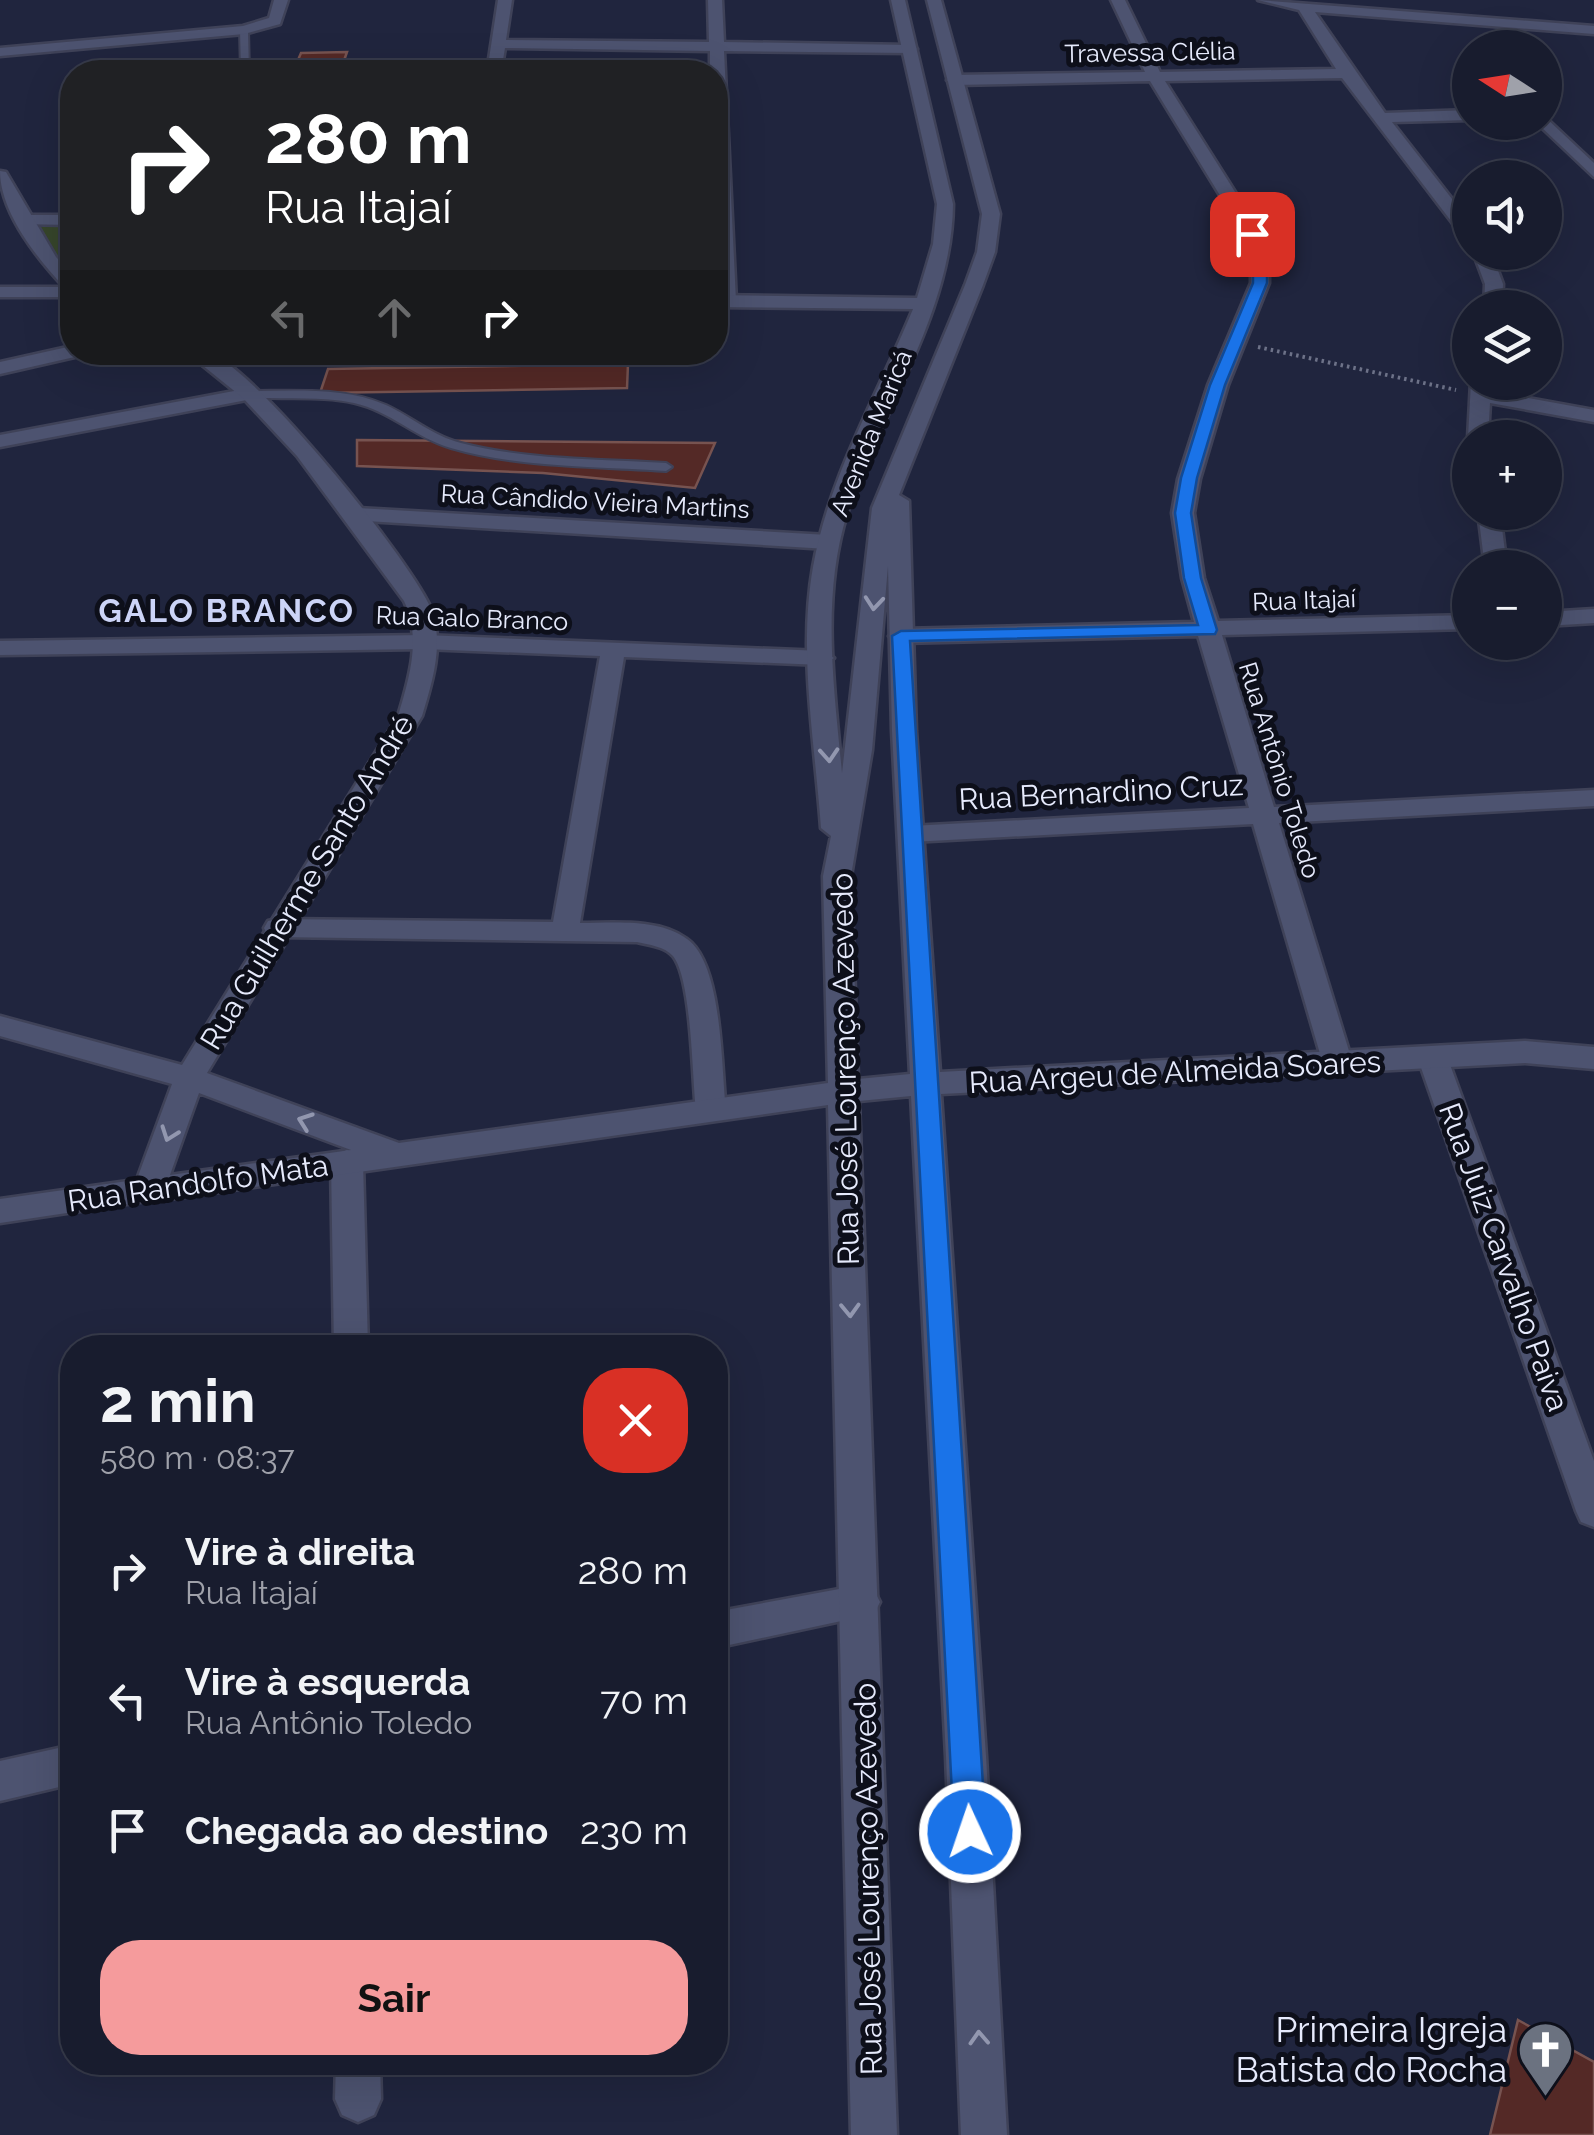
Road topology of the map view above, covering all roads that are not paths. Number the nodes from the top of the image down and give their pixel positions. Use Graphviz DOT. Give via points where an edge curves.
graph roads {
  1 [pos="281,0"];
  2 [pos="505,0"];
  3 [pos="715,0"];
  4 [pos="898,0"];
  5 [pos="934,0"];
  6 [pos="1118,0"];
  7 [pos="1264,0"];
  8 [pos="1305,8"];
  9 [pos="1594,11"];
  10 [pos="1521,25"];
  11 [pos="244,30"];
  12 [pos="1594,30"];
  13 [pos="498,44"];
  14 [pos="716,46"];
  15 [pos="910,49"];
  16 [pos="0,52"];
  17 [pos="245,60"];
  18 [pos="496,60"];
  19 [pos="716,60"];
  20 [pos="1346,73"];
  21 [pos="1155,77"];
  22 [pos="955,80"];
  23 [pos="1452,116"];
  24 [pos="1382,118"];
  25 [pos="1562,139"];
  26 [pos="1594,172"];
  27 [pos="0,176"];
  28 [pos="1452,210"];
  29 [pos="23,220"];
  30 [pos="60,220"];
  31 [pos="60,271"];
  32 [pos="0,292"];
  33 [pos="60,292"];
  34 [pos="728,301"];
  35 [pos="924,304"];
  36 [pos="60,355"];
  37 [pos="218,365"];
  38 [pos="0,368"];
  39 [pos="250,394"];
  40 [pos="1526,400"];
  41 [pos="1594,416"];
  42 [pos="0,442"];
  43 [pos="666,467"];
  44 [pos="897,473"];
  45 [pos="358,515"];
  46 [pos="828,542"];
  47 [pos="1594,616"];
  48 [pos="1562,618"];
  49 [pos="1452,623"];
  50 [pos="1208,630"];
  51 [pos="901,636"];
  52 [pos="424,642"];
  53 [pos="0,648"];
  54 [pos="613,650"];
  55 [pos="822,658"];
  56 [pos="1594,798"];
  57 [pos="1265,817"];
  58 [pos="911,834"];
  59 [pos="838,876"];
  60 [pos="278,928"];
  61 [pos="565,932"];
  62 [pos="0,1026"];
  63 [pos="1594,1058"];
  64 [pos="1433,1060"];
  65 [pos="1338,1064"];
  66 [pos="189,1078"];
  67 [pos="925,1084"];
  68 [pos="842,1092"];
  69 [pos="710,1110"];
  70 [pos="396,1154"];
  71 [pos="347,1162"];
  72 [pos="149,1190"];
  73 [pos="0,1211"];
  74 [pos="351,1335"];
  75 [pos="1583,1449"];
  76 [pos="1594,1511"];
  77 [pos="861,1602"];
  78 [pos="728,1628"];
  79 [pos="60,1768"];
  80 [pos="0,1781"];
  81 [pos="874,2135"];
  82 [pos="984,2135"];
  1 -- 11 [label="street" via="275,22"];
  2 -- 13 [label="street"];
  3 -- 14 [label="street"];
  4 -- 15 [label="street, Avenida Maricá"];
  5 -- 22 [label="street, Rua José Lourenço Azevedo"];
  6 -- 21 [label="street, Rua Antônio Toledo"];
  7 -- 8 [label="street"];
  8 -- 10 [label="street"];
  8 -- 20 [label="street"];
  9 -- 10 [label="street"];
  10 -- 12 [label="street"];
  11 -- 16 [label="street"];
  11 -- 17 [label="lane"];
  13 -- 14 [label="street"];
  13 -- 18 [label="street"];
  14 -- 15 [label="street"];
  14 -- 19 [label="street"];
  15 -- 35 [label="street, Avenida Maricá" via="945,204 942,254"];
  20 -- 21 [label="street, Travessa Clélia"];
  20 -- 24 [label="street"];
  21 -- 22 [label="street, Travessa Clélia"];
  21 -- 50 [label="street, Rua Antônio Toledo" via="1252,234 1260,259 1260,283 1218,385 1183,513"];
  22 -- 44 [label="street, Rua José Lourenço Azevedo" via="992,214 974,285"];
  23 -- 24 [label="street"];
  24 -- 28 [label="street"];
  25 -- 26 [label="street"];
  27 -- 29 [label="street"];
  29 -- 30 [label="street"];
  29 -- 31 [label="street"];
  32 -- 33 [label="street"];
  34 -- 35 [label="street"];
  35 -- 46 [label="street, Avenida Maricá"];
  36 -- 38 [label="street"];
  37 -- 39 [label="street, Rua Guilherme Santo André"];
  39 -- 42 [label="street"];
  39 -- 43 [label="lane" via="374,404 420,433 497,454"];
  39 -- 45 [label="street, Rua Guilherme Santo André"];
  40 -- 41 [label="street"];
  44 -- 51 [label="street"];
  44 -- 59 [label="street, Rua José Lourenço Azevedo, one-way" via="883,508 859,750"];
  45 -- 46 [label="street, Rua Cândido Vieira Martins"];
  45 -- 52 [label="street, Rua Guilherme Santo André" via="420,610"];
  46 -- 55 [label="street, Avenida Maricá" via="820,589"];
  47 -- 48 [label="street"];
  49 -- 50 [label="street, Rua Itajaí"];
  50 -- 51 [label="street, Rua Itajaí"];
  50 -- 57 [label="street, Rua Antônio Toledo"];
  51 -- 58 [label="street"];
  52 -- 53 [label="street, Rua Galo Branco"];
  52 -- 54 [label="street, Rua Galo Branco"];
  52 -- 60 [label="street, Rua Guilherme Santo André" via="422,680 410,716"];
  54 -- 55 [label="street, Rua Galo Branco"];
  54 -- 61 [label="street"];
  55 -- 59 [label="street, Avenida Maricá, one-way"];
  56 -- 57 [label="street, Rua Bernardino Cruz"];
  57 -- 58 [label="street, Rua Bernardino Cruz"];
  57 -- 65 [label="street, Rua Antônio Toledo"];
  58 -- 67 [label="street"];
  59 -- 68 [label="street, Rua José Lourenço Azevedo"];
  60 -- 61 [label="street"];
  60 -- 66 [label="street, Rua Guilherme Santo André"];
  61 -- 69 [label="street" via="637,933 671,940 686,952"];
  62 -- 66 [label="street, Rua Argeu de Almeida Soares"];
  63 -- 64 [label="street, Rua Argeu de Almeida Soares" via="1525,1052"];
  64 -- 65 [label="street, Rua Argeu de Almeida Soares"];
  64 -- 75 [label="street, Rua Juiz Carvalho Paiva"];
  65 -- 67 [label="street, Rua Argeu de Almeida Soares"];
  70 -- 66 [label="street, Rua Argeu de Almeida Soares, one-way"];
  66 -- 72 [label="street, Rua Guilherme Santo André, one-way"];
  67 -- 68 [label="street, Rua Argeu de Almeida Soares"];
  82 -- 67 [label="street, one-way"];
  68 -- 69 [label="street, Rua Argeu de Almeida Soares"];
  68 -- 77 [label="street, Rua José Lourenço Azevedo, one-way"];
  69 -- 70 [label="street, Rua Argeu de Almeida Soares"];
  70 -- 71 [label="street, Rua Randolfo Mata"];
  71 -- 72 [label="street, Rua Randolfo Mata"];
  71 -- 74 [label="street"];
  72 -- 73 [label="street, Rua Randolfo Mata"];
  75 -- 76 [label="street, Rua Juiz Carvalho Paiva"];
  77 -- 78 [label="street"];
  77 -- 81 [label="street, Rua José Lourenço Azevedo"];
  79 -- 80 [label="street"];
}
